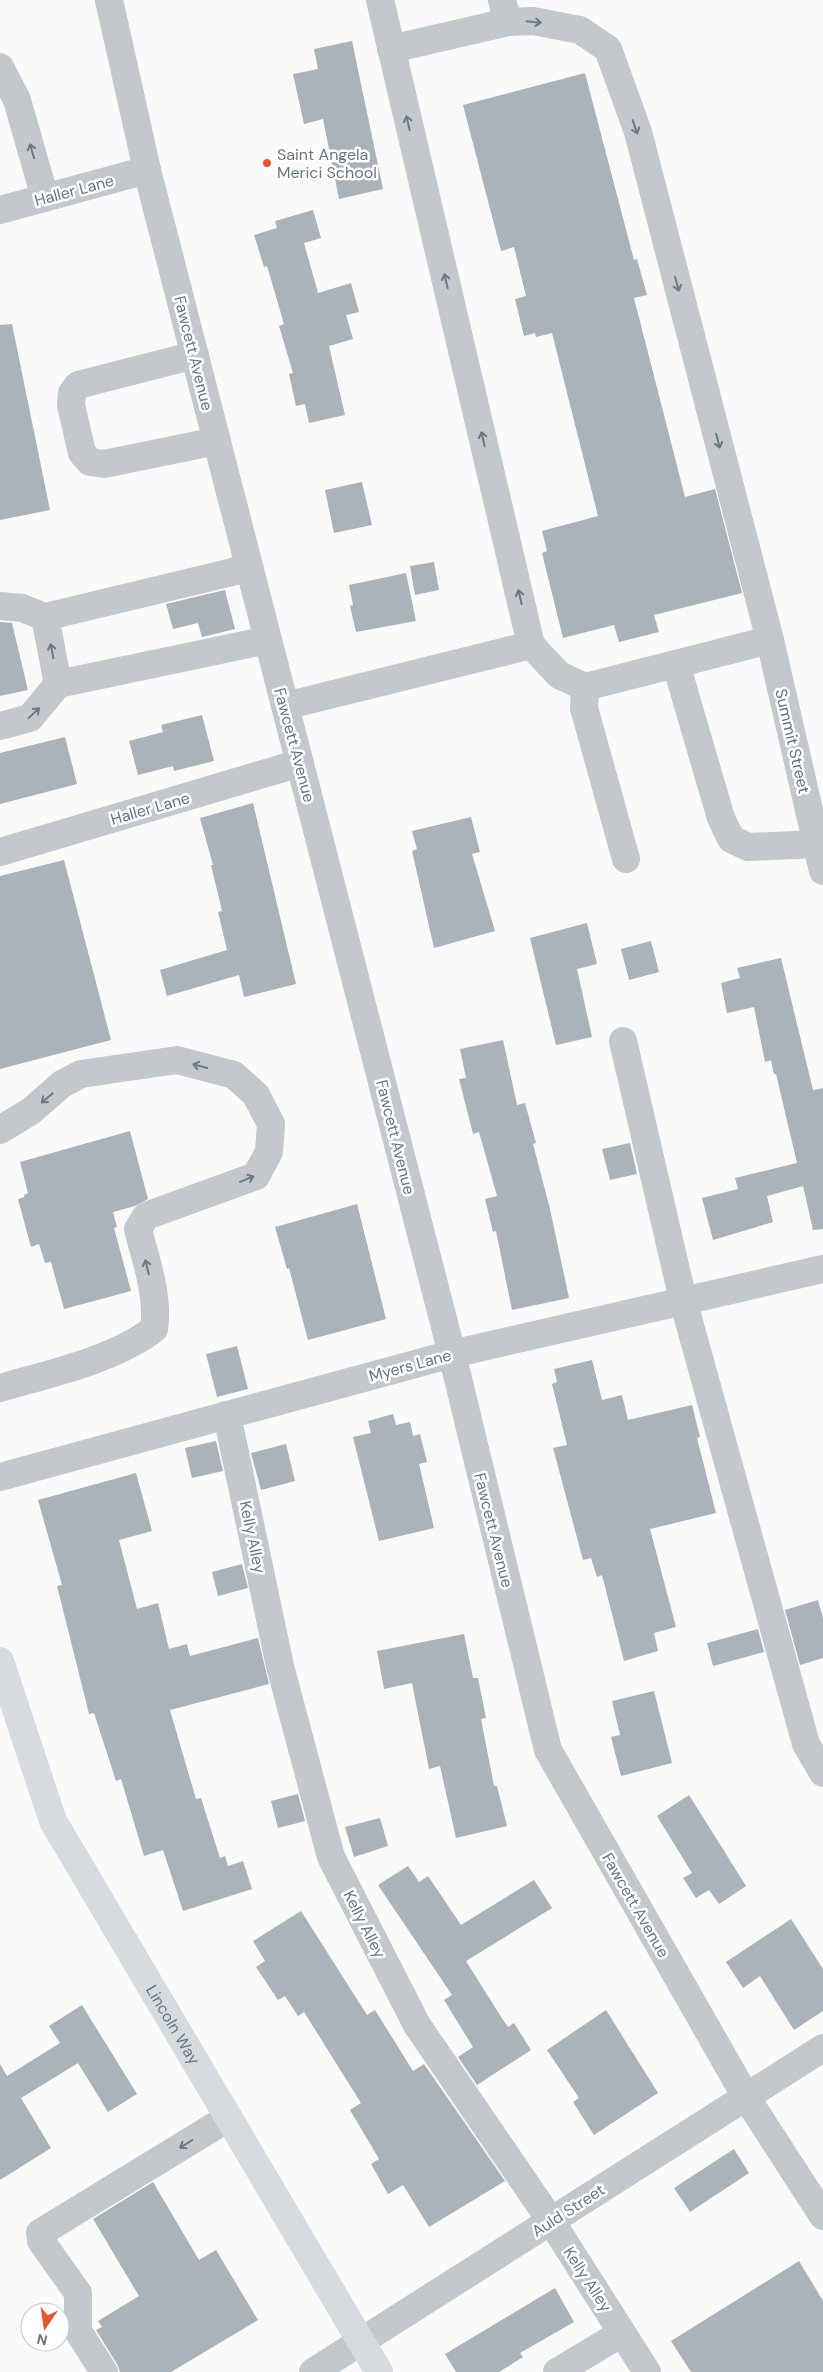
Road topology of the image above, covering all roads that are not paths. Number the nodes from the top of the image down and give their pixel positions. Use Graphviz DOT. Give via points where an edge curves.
graph roads {
  1 [pos="109,0"];
  2 [pos="380,0"];
  3 [pos="505,11"];
  4 [pos="391,49"];
  5 [pos="0,67"];
  6 [pos="147,170"];
  7 [pos="45,198"];
  8 [pos="0,210"];
  9 [pos="194,355"];
  10 [pos="217,441"];
  11 [pos="249,568"];
  12 [pos="0,606"];
  13 [pos="46,618"];
  14 [pos="268,640"];
  15 [pos="770,640"];
  16 [pos="531,645"];
  17 [pos="676,664"];
  18 [pos="58,684"];
  19 [pos="585,687"];
  20 [pos="285,706"];
  21 [pos="0,726"];
  22 [pos="300,763"];
  23 [pos="817,844"];
  24 [pos="0,852"];
  25 [pos="626,859"];
  26 [pos="823,872"];
  27 [pos="623,1041"];
  28 [pos="0,1130"];
  29 [pos="823,1269"];
  30 [pos="683,1300"];
  31 [pos="452,1354"];
  32 [pos="0,1388"];
  33 [pos="227,1415"];
  34 [pos="0,1477"];
  35 [pos="0,1661"];
  36 [pos="823,1773"];
  37 [pos="823,2048"];
  38 [pos="746,2097"];
  39 [pos="228,2118"];
  40 [pos="823,2216"];
  41 [pos="551,2221"];
  42 [pos="622,2333"];
  43 [pos="360,2343"];
  44 [pos="104,2372"];
  45 [pos="313,2372"];
  46 [pos="379,2372"];
  47 [pos="557,2372"];
  48 [pos="647,2372"];
  1 -- 6 [label="street, Fawcett Avenue"];
  2 -- 4 [label="street"];
  3 -- 4 [label="street, Summit Street"];
  3 -- 15 [label="street, Summit Street, one-way" via="532,21 580,30 608,49 638,132"];
  16 -- 4 [label="street, one-way"];
  7 -- 5 [label="street, one-way" via="18,100"];
  6 -- 7 [label="street, Haller Lane"];
  6 -- 9 [label="street, Fawcett Avenue"];
  7 -- 8 [label="street, Haller Lane"];
  9 -- 10 [label="street, Fawcett Avenue"];
  9 -- 10 [label="street" via="78,385 72,393 71,405 82,453 90,462 104,464"];
  10 -- 11 [label="street, Fawcett Avenue"];
  11 -- 13 [label="street"];
  11 -- 14 [label="street, Fawcett Avenue"];
  12 -- 13 [label="street" via="22,608"];
  18 -- 13 [label="street, one-way"];
  14 -- 18 [label="street"];
  14 -- 20 [label="street, Fawcett Avenue"];
  15 -- 17 [label="street"];
  15 -- 23 [label="street, Summit Street"];
  16 -- 19 [label="street" via="559,675"];
  16 -- 20 [label="street"];
  17 -- 19 [label="street"];
  17 -- 23 [label="street" via="721,818 731,839 748,848"];
  21 -- 18 [label="street, one-way" via="30,718"];
  19 -- 25 [label="street" via="584,708"];
  20 -- 22 [label="street, Fawcett Avenue"];
  22 -- 24 [label="street, Haller Lane"];
  22 -- 31 [label="street, Fawcett Avenue"];
  23 -- 26 [label="street, Summit Street"];
  27 -- 30 [label="street"];
  32 -- 28 [label="street, one-way" via="73,1367 140,1340 154,1329 153,1288 138,1229 146,1216 256,1176 269,1152 271,1124 256,1095 234,1075 178,1060 81,1074 62,1084 31,1111"];
  29 -- 30 [label="street, Myers Lane"];
  30 -- 31 [label="street, Myers Lane"];
  30 -- 36 [label="street" via="806,1744"];
  31 -- 33 [label="street, Myers Lane"];
  31 -- 38 [label="street, Fawcett Avenue" via="548,1750"];
  33 -- 34 [label="street, Myers Lane"];
  33 -- 41 [label="street, Kelly Alley" via="280,1666 330,1857 416,2025"];
  35 -- 39 [label="main road, Lincoln Way" via="53,1821"];
  37 -- 38 [label="street, Auld Street"];
  38 -- 40 [label="street, Fawcett Avenue"];
  38 -- 41 [label="street, Auld Street"];
  39 -- 43 [label="main road, Lincoln Way"];
  39 -- 44 [label="street, one-way" via="40,2233 41,2241 78,2293 78,2332"];
  41 -- 42 [label="street, Kelly Alley"];
  41 -- 43 [label="street, Auld Street"];
  42 -- 47 [label="street"];
  42 -- 48 [label="street, Kelly Alley"];
  43 -- 45 [label="street, Auld Street"];
  43 -- 46 [label="main road, Lincoln Way"];
}
